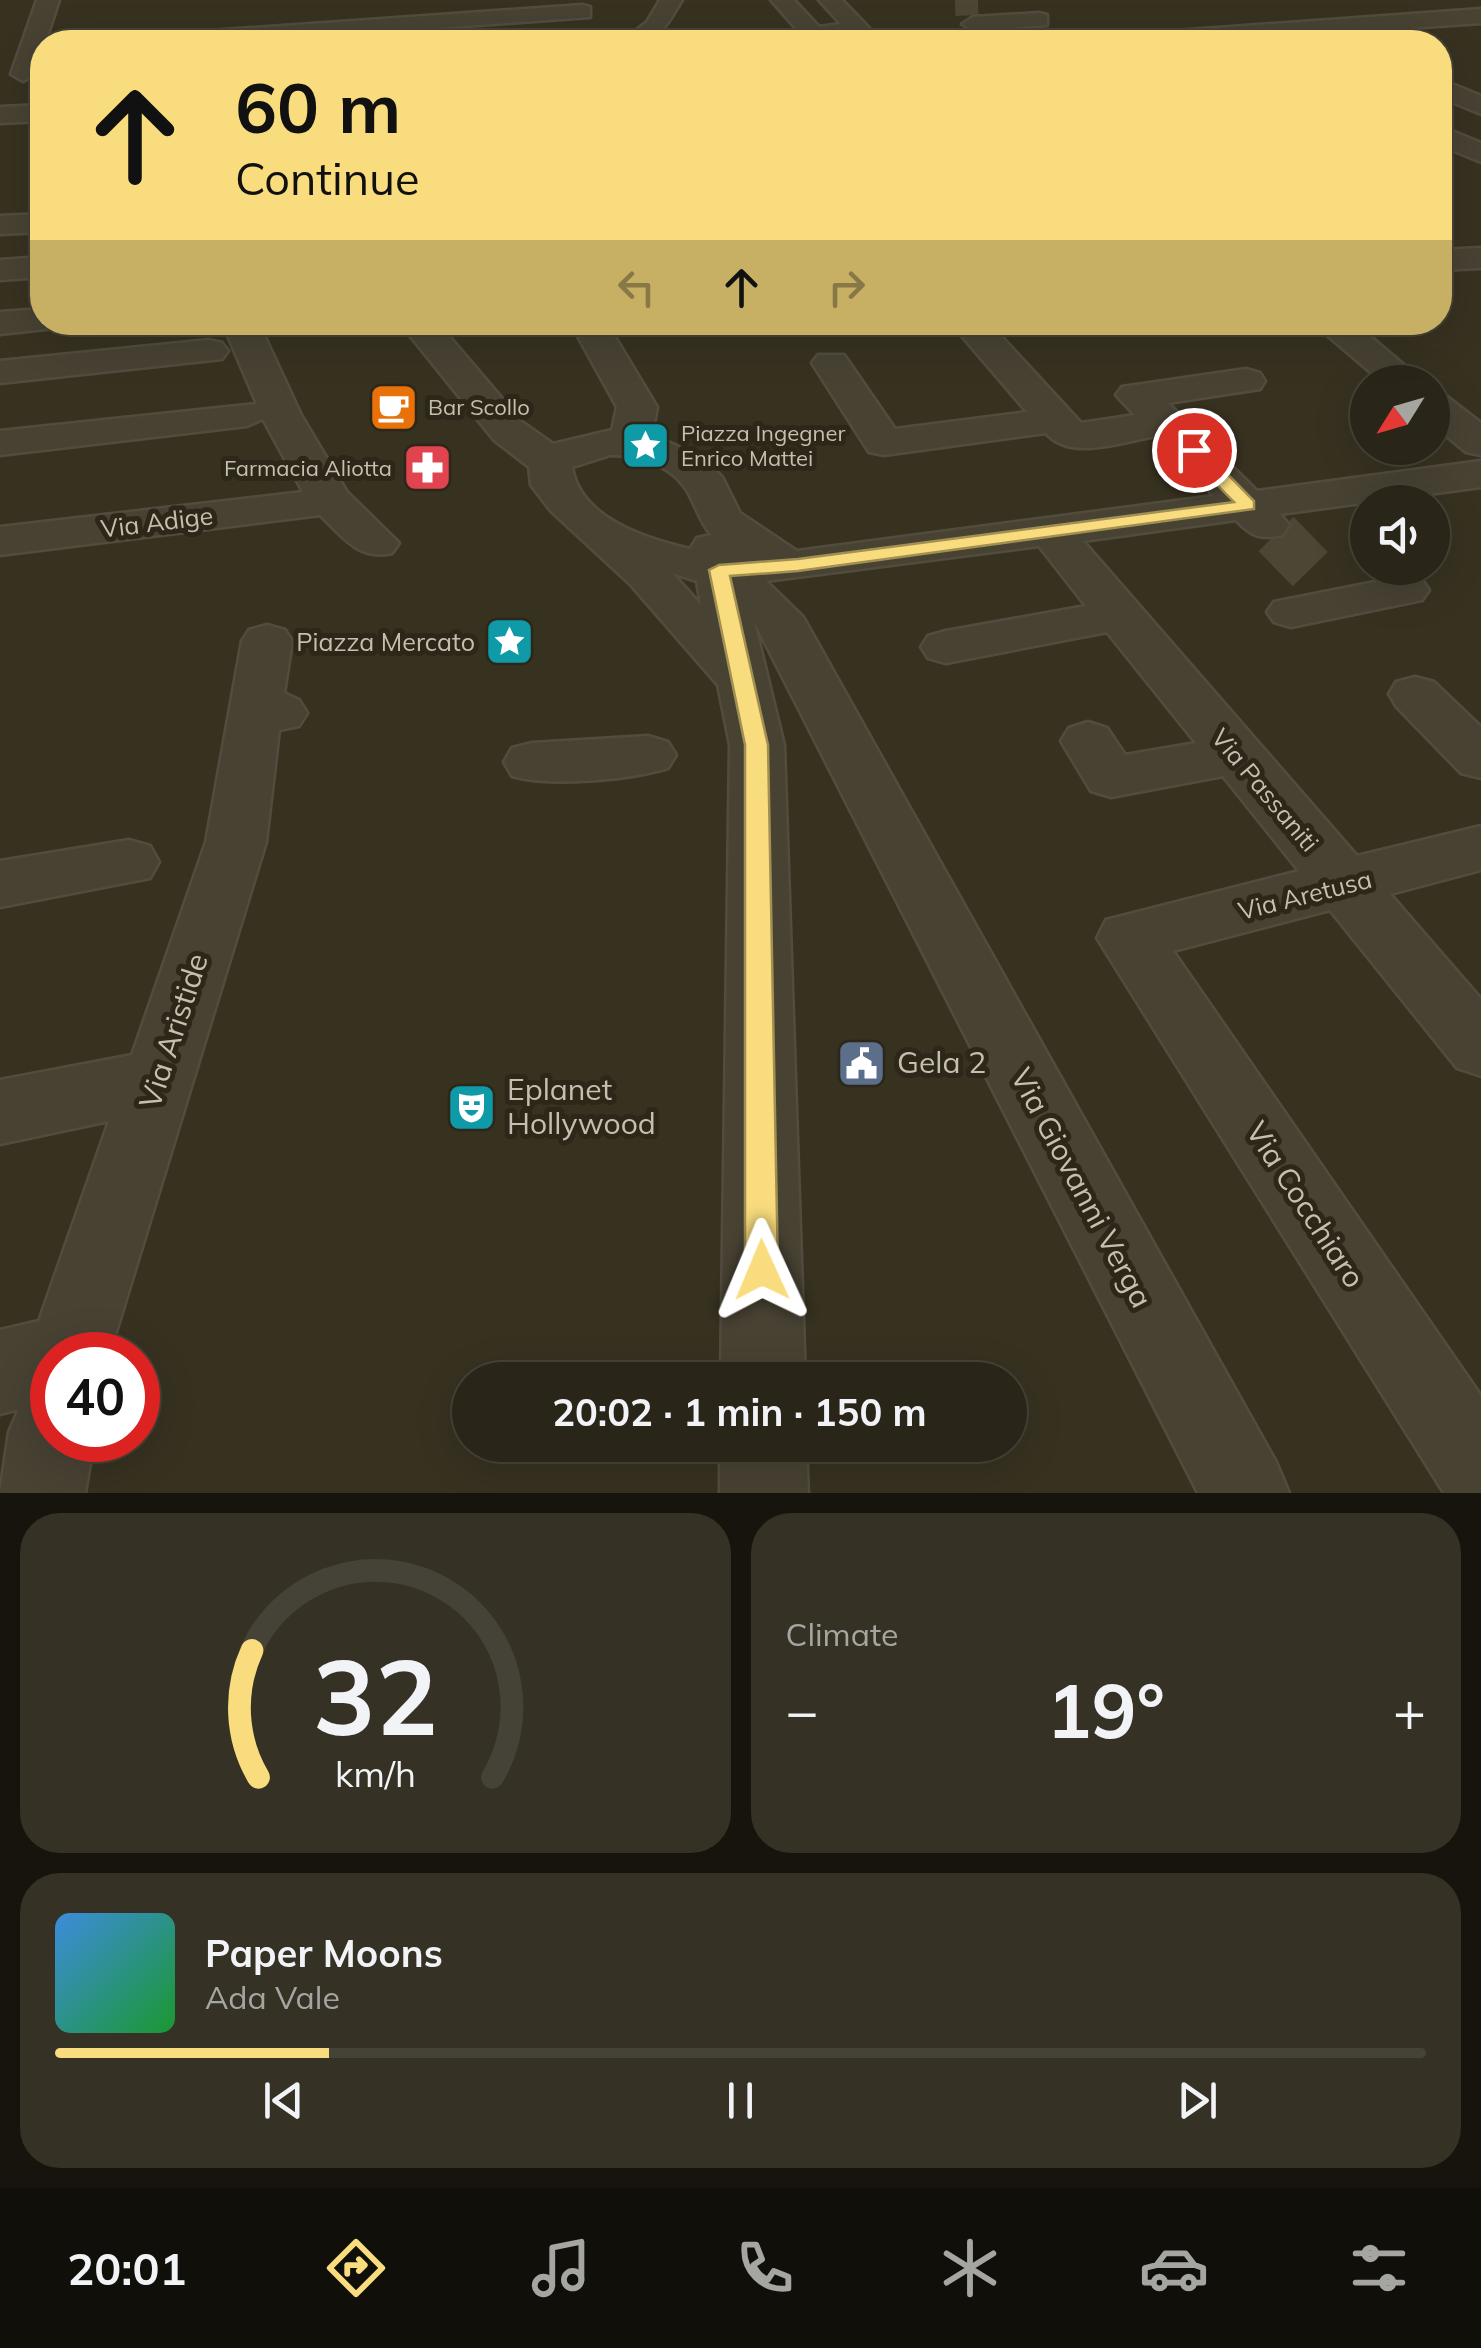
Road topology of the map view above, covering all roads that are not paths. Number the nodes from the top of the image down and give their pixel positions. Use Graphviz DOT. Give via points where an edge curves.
graph roads {
  1 [pos="48,0"];
  2 [pos="456,0"];
  3 [pos="670,0"];
  4 [pos="782,0"];
  5 [pos="1016,0"];
  6 [pos="1431,0"];
  7 [pos="834,4"];
  8 [pos="950,4"];
  9 [pos="1324,6"];
  10 [pos="516,8"];
  11 [pos="1192,8"];
  12 [pos="582,12"];
  13 [pos="975,13"];
  14 [pos="161,14"];
  15 [pos="388,18"];
  16 [pos="1478,18"];
  17 [pos="1351,19"];
  18 [pos="1039,20"];
  19 [pos="635,25"];
  20 [pos="40,30"];
  21 [pos="157,30"];
  22 [pos="276,30"];
  23 [pos="531,30"];
  24 [pos="810,30"];
  25 [pos="851,30"];
  26 [pos="987,30"];
  27 [pos="1234,30"];
  28 [pos="1341,30"];
  29 [pos="0,53"];
  30 [pos="30,59"];
  31 [pos="1452,83"];
  32 [pos="1481,106"];
  33 [pos="1452,109"];
  34 [pos="30,114"];
  35 [pos="0,115"];
  36 [pos="1452,140"];
  37 [pos="1481,154"];
  38 [pos="30,268"];
  39 [pos="0,270"];
  40 [pos="30,321"];
  41 [pos="0,323"];
  42 [pos="246,335"];
  43 [pos="428,335"];
  44 [pos="595,335"];
  45 [pos="980,335"];
  46 [pos="1346,335"];
  47 [pos="209,351"];
  48 [pos="831,362"];
  49 [pos="1384,365"];
  50 [pos="0,372"];
  51 [pos="1246,382"];
  52 [pos="247,414"];
  53 [pos="1450,418"];
  54 [pos="1055,420"];
  55 [pos="1167,422"];
  56 [pos="630,440"];
  57 [pos="0,443"];
  58 [pos="1481,443"];
  59 [pos="550,462"];
  60 [pos="1481,474"];
  61 [pos="313,504"];
  62 [pos="1262,520"];
  63 [pos="1050,531"];
  64 [pos="0,541"];
  65 [pos="376,543"];
  66 [pos="617,543"];
  67 [pos="707,546"];
  68 [pos="1404,590"];
  69 [pos="1318,598"];
  70 [pos="1119,614"];
  71 [pos="763,623"];
  72 [pos="946,646"];
  73 [pos="268,685"];
  74 [pos="1415,694"];
  75 [pos="1088,741"];
  76 [pos="648,755"];
  77 [pos="1236,755"];
  78 [pos="1481,759"];
  79 [pos="532,762"];
  80 [pos="1481,848"];
  81 [pos="129,862"];
  82 [pos="0,884"];
  83 [pos="1345,886"];
  84 [pos="1129,938"];
  85 [pos="1481,1047"];
  86 [pos="158,1080"];
  87 [pos="0,1112"];
  88 [pos="76,1332"];
  89 [pos="762,1362"];
  90 [pos="30,1364"];
  91 [pos="0,1372"];
  92 [pos="47,1462"];
  93 [pos="763,1462"];
  94 [pos="1481,1472"];
  95 [pos="41,1493"];
  96 [pos="764,1493"];
  97 [pos="1244,1493"];
  1 -- 20 [label="street"];
  2 -- 15 [label="street"];
  3 -- 19 [label="street"];
  3 -- 19 [label="street" via="655,26"];
  4 -- 24 [label="street"];
  5 -- 13 [label="street"];
  6 -- 16 [label="street"];
  7 -- 25 [label="street" via="858,28"];
  8 -- 13 [label="street"];
  9 -- 17 [label="street"];
  10 -- 12 [label="street"];
  10 -- 15 [label="street"];
  10 -- 23 [label="street"];
  11 -- 27 [label="street"];
  13 -- 18 [label="street"];
  13 -- 26 [label="street"];
  14 -- 21 [label="street"];
  15 -- 22 [label="street"];
  16 -- 28 [label="street"];
  29 -- 30 [label="street"];
  31 -- 32 [label="street"];
  32 -- 33 [label="street"];
  34 -- 35 [label="street"];
  36 -- 37 [label="street"];
  38 -- 39 [label="street"];
  40 -- 41 [label="street"];
  42 -- 65 [label="street" via="280,415 329,500"];
  43 -- 59 [label="street" via="508,431"];
  44 -- 56 [label="street" via="636,407"];
  45 -- 54 [label="street"];
  46 -- 49 [label="street"];
  47 -- 50 [label="street"];
  48 -- 54 [label="street" via="884,444"];
  51 -- 55 [label="street" via="1136,395"];
  52 -- 57 [label="street"];
  53 -- 58 [label="street"];
  54 -- 55 [label="street" via="1071,437"];
  55 -- 62 [label="street"];
  56 -- 59 [label="street" via="586,445"];
  56 -- 67 [label="street" via="669,454 704,483"];
  59 -- 66 [label="street" via="553,485 566,502"];
  60 -- 62 [label="street"];
  61 -- 64 [label="street, Via Adige"];
  62 -- 63 [label="street"];
  63 -- 70 [label="street, Via Passaniti"];
  63 -- 71 [label="street"];
  66 -- 67 [label="street" via="650,555"];
  66 -- 71 [label="street"];
  67 -- 71 [label="street"];
  67 -- 71 [label="street"];
  68 -- 69 [label="street"];
  70 -- 72 [label="street"];
  70 -- 77 [label="street, Via Passaniti"];
  71 -- 89 [label="street" via="757,745"];
  71 -- 97 [label="street, Via Giovanni Verga"];
  73 -- 86 [label="street, Via Aristide" via="236,842"];
  74 -- 78 [label="street"];
  75 -- 77 [label="street" via="1111,777"];
  76 -- 79 [label="street"];
  77 -- 83 [label="street, Via Passaniti"];
  80 -- 83 [label="street, Via Aretusa"];
  81 -- 82 [label="street"];
  83 -- 84 [label="street, Via Aretusa"];
  83 -- 85 [label="street, Via Passaniti"];
  84 -- 94 [label="street, Via Cocchiaro"];
  86 -- 87 [label="street"];
  86 -- 88 [label="street, Via Aristide"];
  90 -- 91 [label="street"];
  92 -- 95 [label="street"];
  93 -- 96 [label="street"];
}
